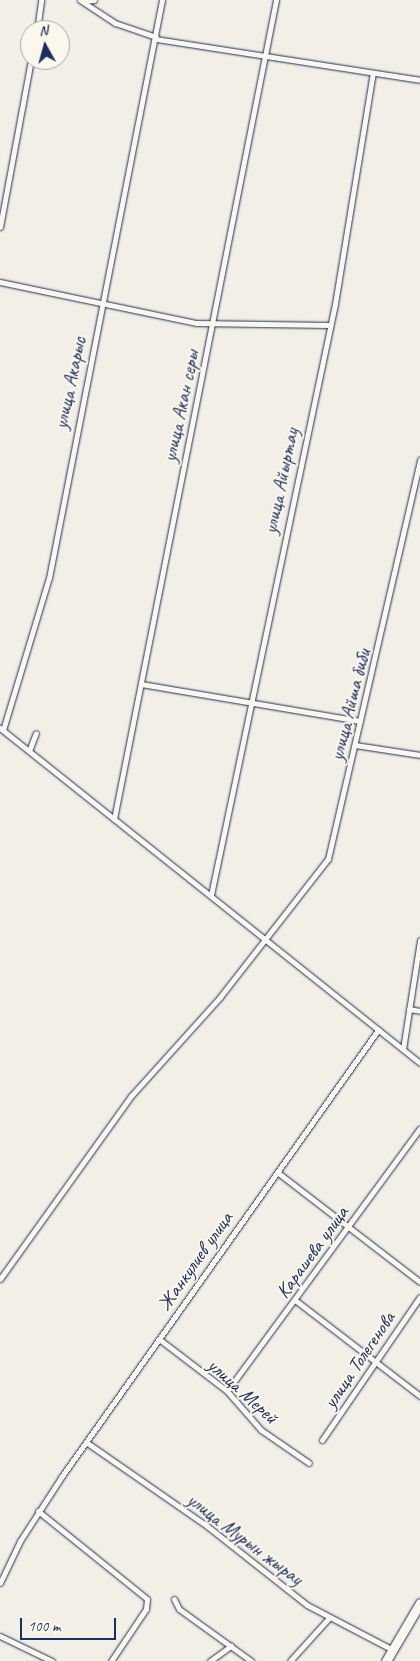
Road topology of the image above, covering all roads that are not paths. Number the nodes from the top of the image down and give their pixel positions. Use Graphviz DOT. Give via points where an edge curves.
graph roads {
  1 [pos="41,0"];
  2 [pos="94,0"];
  3 [pos="162,0"];
  4 [pos="276,0"];
  5 [pos="81,1"];
  6 [pos="38,20"];
  7 [pos="156,38"];
  8 [pos="265,56"];
  9 [pos="29,70"];
  10 [pos="373,72"];
  11 [pos="420,80"];
  12 [pos="0,227"];
  13 [pos="0,282"];
  14 [pos="104,300"];
  15 [pos="213,325"];
  16 [pos="330,325"];
  17 [pos="420,459"];
  18 [pos="141,684"];
  19 [pos="251,702"];
  20 [pos="360,721"];
  21 [pos="2,729"];
  22 [pos="36,733"];
  23 [pos="355,745"];
  24 [pos="30,751"];
  25 [pos="420,754"];
  26 [pos="114,819"];
  27 [pos="211,895"];
  28 [pos="267,939"];
  29 [pos="420,940"];
  30 [pos="409,1009"];
  31 [pos="420,1012"];
  32 [pos="378,1030"];
  33 [pos="403,1049"];
  34 [pos="420,1063"];
  35 [pos="420,1128"];
  36 [pos="277,1172"];
  37 [pos="348,1227"];
  38 [pos="0,1279"];
  39 [pos="420,1282"];
  40 [pos="420,1297"];
  41 [pos="295,1300"];
  42 [pos="159,1339"];
  43 [pos="374,1364"];
  44 [pos="227,1392"];
  45 [pos="420,1396"];
  46 [pos="322,1440"];
  47 [pos="86,1442"];
  48 [pos="310,1463"];
  49 [pos="38,1510"];
  50 [pos="0,1583"];
  51 [pos="174,1599"];
  52 [pos="420,1603"];
  53 [pos="328,1619"];
  54 [pos="0,1636"];
  55 [pos="231,1646"];
  56 [pos="392,1650"];
  57 [pos="114,1660"];
  58 [pos="52,1661"];
  59 [pos="210,1661"];
  60 [pos="251,1661"];
  61 [pos="290,1661"];
  62 [pos="386,1661"];
  1 -- 6 [label="street"];
  2 -- 5 [label="street"];
  3 -- 7 [label="street, улица Акарыс"];
  4 -- 8 [label="street, улица Акан серы"];
  5 -- 7 [label="street" via="115,23"];
  7 -- 8 [label="street"];
  7 -- 14 [label="street, улица Акарыс"];
  8 -- 10 [label="street"];
  8 -- 15 [label="street, улица Акан серы"];
  9 -- 12 [label="street"];
  10 -- 11 [label="street"];
  10 -- 16 [label="street, улица Айыртау"];
  13 -- 14 [label="street"];
  14 -- 15 [label="street"];
  14 -- 21 [label="street, улица Акарыс" via="85,378 49,578"];
  15 -- 16 [label="street"];
  15 -- 18 [label="street, улица Акан серы"];
  16 -- 19 [label="street, улица Айыртау"];
  17 -- 20 [label="street, улица Айша биби"];
  18 -- 19 [label="street"];
  18 -- 26 [label="street, улица Акан серы"];
  19 -- 20 [label="street"];
  19 -- 27 [label="street, улица Айыртау"];
  20 -- 23 [label="street, улица Айша биби"];
  21 -- 24 [label="street"];
  22 -- 24 [label="street"];
  23 -- 25 [label="street"];
  23 -- 28 [label="street, улица Айша биби" via="328,859"];
  24 -- 26 [label="street"];
  26 -- 27 [label="street"];
  27 -- 28 [label="street"];
  28 -- 32 [label="street"];
  28 -- 38 [label="street, улица Айша биби" via="131,1096"];
  29 -- 30 [label="street"];
  30 -- 31 [label="street"];
  30 -- 33 [label="street"];
  32 -- 33 [label="street"];
  32 -- 36 [label="street, Жанкулиев улица"];
  33 -- 34 [label="street"];
  35 -- 37 [label="street, Карашева улица"];
  36 -- 37 [label="street"];
  36 -- 42 [label="street, Жанкулиев улица"];
  37 -- 39 [label="street"];
  37 -- 41 [label="street, Карашева улица"];
  40 -- 43 [label="street, улица Толегенова"];
  41 -- 43 [label="street"];
  41 -- 44 [label="street, Карашева улица"];
  42 -- 44 [label="street, улица Мерей"];
  42 -- 47 [label="street, Жанкулиев улица"];
  43 -- 45 [label="street"];
  43 -- 46 [label="street, улица Толегенова"];
  44 -- 48 [label="street, улица Мерей" via="262,1430"];
  47 -- 49 [label="street, Жанкулиев улица"];
  47 -- 53 [label="street, улица Мурын жырау"];
  49 -- 50 [label="street, Жанкулиев улица"];
  49 -- 57 [label="street" via="144,1596 146,1609"];
  51 -- 55 [label="street" via="179,1609"];
  52 -- 56 [label="main road"];
  53 -- 56 [label="street, улица Мурын жырау"];
  53 -- 61 [label="street"];
  54 -- 58 [label="street"];
  55 -- 59 [label="street"];
  55 -- 60 [label="street"];
  56 -- 62 [label="main road"];
}
